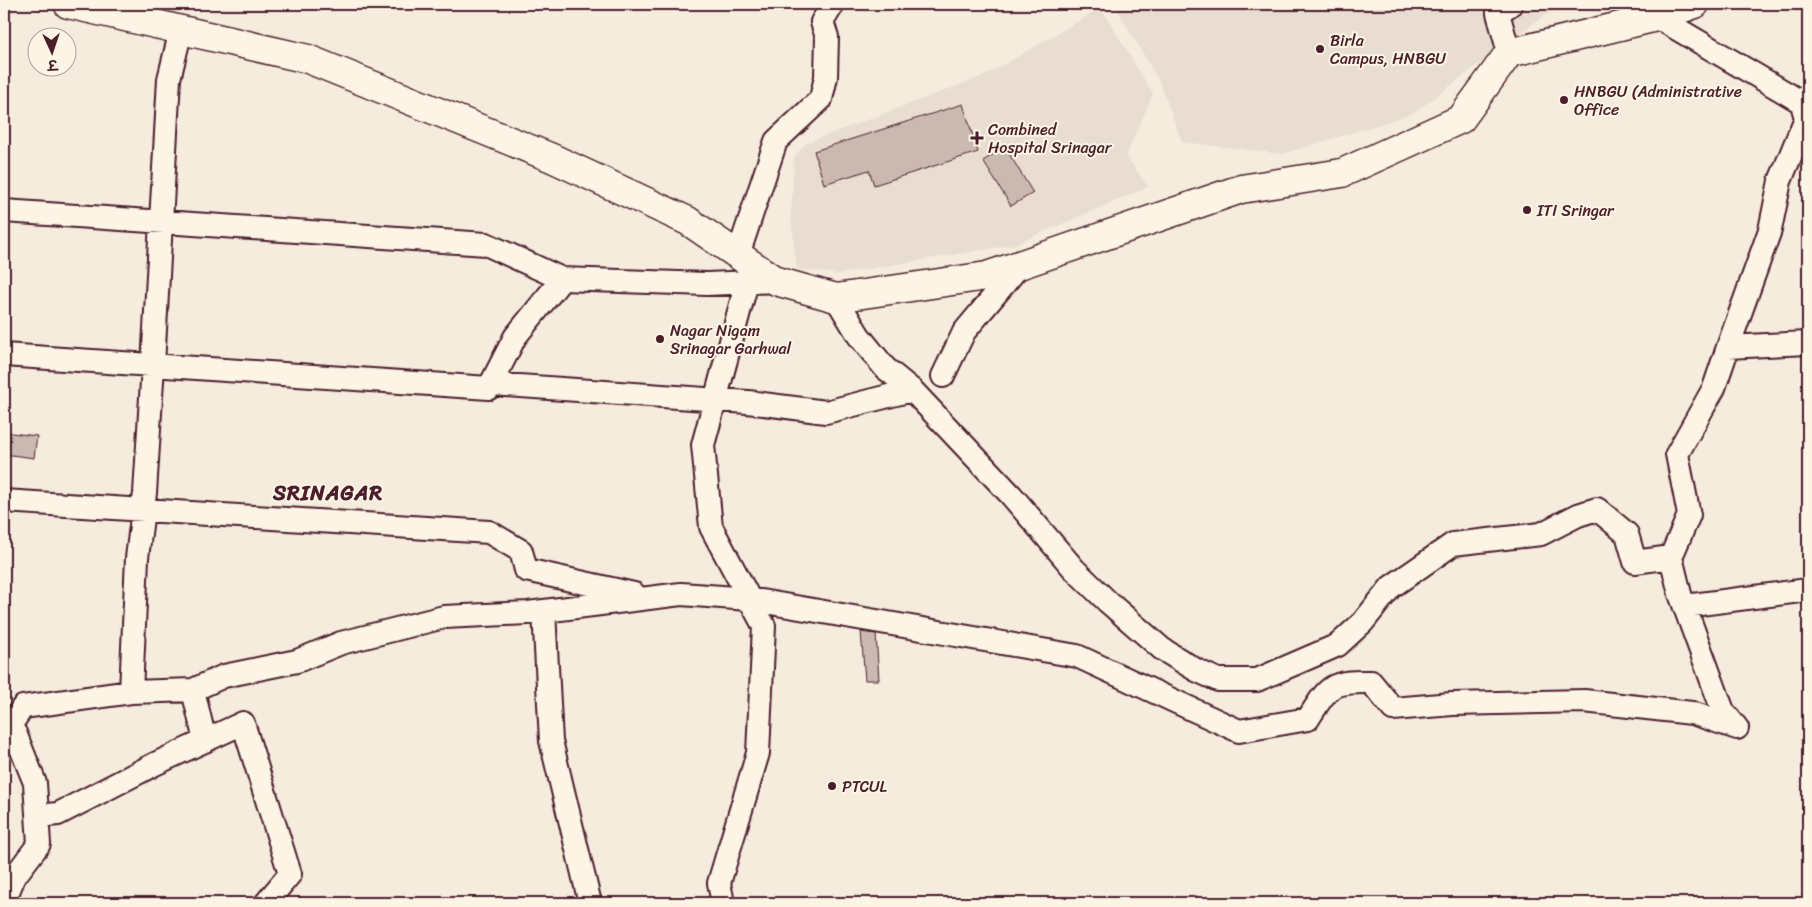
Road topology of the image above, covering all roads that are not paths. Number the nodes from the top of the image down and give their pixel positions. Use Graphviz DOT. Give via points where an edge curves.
graph roads {
  1 [pos="68,4"];
  2 [pos="833,4"];
  3 [pos="1511,4"];
  4 [pos="1695,4"];
  5 [pos="1657,17"];
  6 [pos="181,30"];
  7 [pos="1509,52"];
  8 [pos="1805,105"];
  9 [pos="4,211"];
  10 [pos="161,222"];
  11 [pos="738,255"];
  12 [pos="1020,264"];
  13 [pos="562,279"];
  14 [pos="776,281"];
  15 [pos="748,282"];
  16 [pos="836,298"];
  17 [pos="1808,343"];
  18 [pos="1728,347"];
  19 [pos="4,355"];
  20 [pos="154,366"];
  21 [pos="943,376"];
  22 [pos="491,384"];
  23 [pos="912,390"];
  24 [pos="716,399"];
  25 [pos="4,501"];
  26 [pos="143,510"];
  27 [pos="1671,557"];
  28 [pos="1808,590"];
  29 [pos="649,598"];
  30 [pos="749,599"];
  31 [pos="1685,606"];
  32 [pos="544,611"];
  33 [pos="193,690"];
  34 [pos="131,692"];
  35 [pos="6,725"];
  36 [pos="205,741"];
  37 [pos="38,816"];
  38 [pos="4,901"];
  39 [pos="266,903"];
  40 [pos="590,903"];
  41 [pos="723,903"];
  1 -- 6 [label="highway"];
  2 -- 11 [label="street" via="822,22 827,37 822,100 776,141"];
  3 -- 7 [label="street" via="1498,13"];
  4 -- 5 [label="highway"];
  5 -- 7 [label="highway"];
  5 -- 8 [label="street"];
  6 -- 10 [label="street" via="169,79"];
  6 -- 11 [label="highway" via="326,67 579,171 688,221"];
  7 -- 12 [label="highway" via="1461,119 1342,173 1241,189"];
  8 -- 18 [label="street" via="1806,118 1780,181 1770,230"];
  9 -- 10 [label="street"];
  10 -- 13 [label="street" via="486,244"];
  10 -- 20 [label="street"];
  11 -- 14 [label="highway"];
  12 -- 16 [label="highway" via="987,276"];
  12 -- 21 [label="street" via="964,332"];
  13 -- 15 [label="street" via="707,284"];
  13 -- 22 [label="street" via="515,337"];
  14 -- 15 [label="street"];
  14 -- 16 [label="highway"];
  15 -- 24 [label="street"];
  16 -- 23 [label="street" via="859,336 885,368"];
  17 -- 18 [label="street"];
  18 -- 27 [label="street" via="1714,388 1677,454 1689,515"];
  19 -- 20 [label="street"];
  20 -- 22 [label="street" via="489,388"];
  20 -- 26 [label="street"];
  22 -- 24 [label="street"];
  23 -- 24 [label="street" via="826,412"];
  23 -- 27 [label="street" via="1108,602 1173,657 1218,680 1258,680 1338,645 1363,622 1391,587 1453,544 1540,534 1597,509 1627,534 1635,562"];
  24 -- 30 [label="street" via="703,445 710,527"];
  25 -- 26 [label="street"];
  26 -- 29 [label="street" via="490,532 521,551 526,570"];
  26 -- 34 [label="street"];
  27 -- 31 [label="street"];
  28 -- 31 [label="street"];
  29 -- 30 [label="street" via="681,594"];
  29 -- 32 [label="street"];
  30 -- 31 [label="street" via="1077,656 1239,731 1308,719 1326,692 1344,681 1370,682 1393,709 1452,704 1584,701 1692,713 1737,728 1723,711"];
  30 -- 41 [label="street" via="764,626 758,753 719,883"];
  32 -- 33 [label="street" via="444,617 341,643 297,661 224,676"];
  32 -- 40 [label="street" via="551,741"];
  33 -- 34 [label="street"];
  33 -- 36 [label="street"];
  34 -- 35 [label="street" via="23,707"];
  35 -- 37 [label="street" via="15,733 35,783"];
  36 -- 37 [label="street" via="58,814"];
  36 -- 39 [label="street" via="242,723 290,874"];
  37 -- 38 [label="street" via="39,844 14,877"];
}
